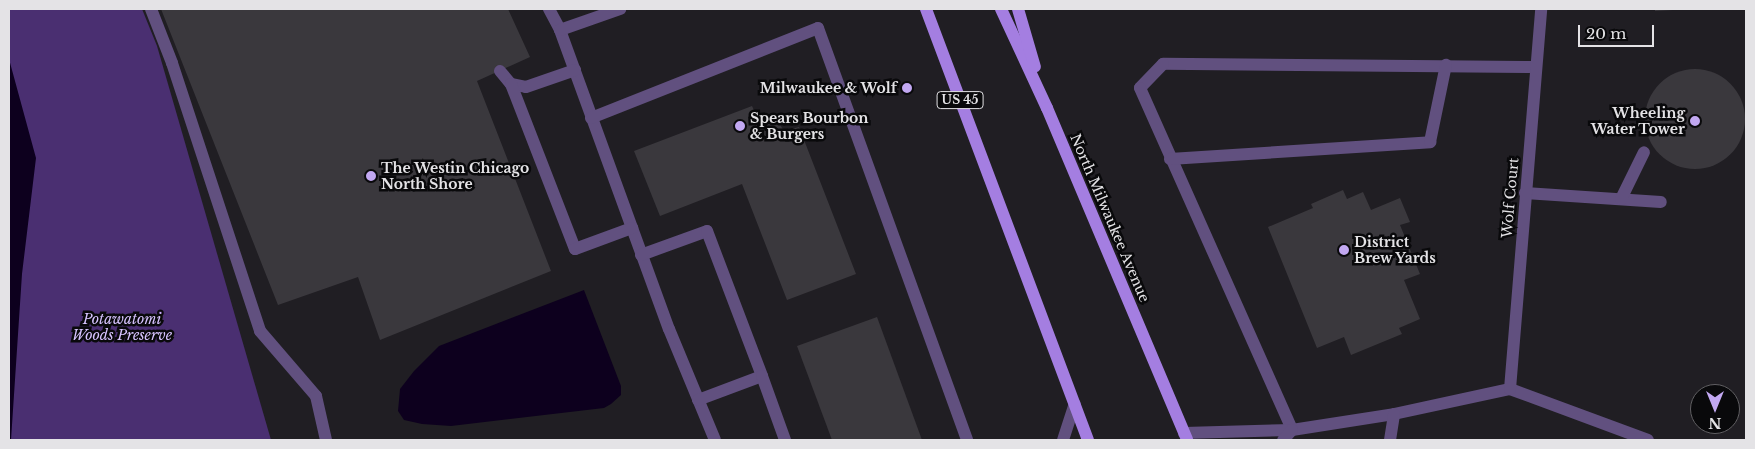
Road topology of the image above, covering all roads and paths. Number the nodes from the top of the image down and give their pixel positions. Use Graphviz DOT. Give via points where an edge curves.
graph roads {
  1 [pos="151,9"];
  2 [pos="549,9"];
  3 [pos="620,9"];
  4 [pos="926,9"];
  5 [pos="1001,9"];
  6 [pos="1018,9"];
  7 [pos="1541,9"];
  8 [pos="560,30"];
  9 [pos="1446,65"];
  10 [pos="1535,67"];
  11 [pos="575,70"];
  12 [pos="500,71"];
  13 [pos="511,84"];
  14 [pos="1047,108"];
  15 [pos="591,118"];
  16 [pos="1644,152"];
  17 [pos="1170,159"];
  18 [pos="1525,193"];
  19 [pos="1621,199"];
  20 [pos="1661,202"];
  21 [pos="632,228"];
  22 [pos="642,255"];
  23 [pos="762,376"];
  24 [pos="1510,389"];
  25 [pos="698,400"];
  26 [pos="1075,404"];
  27 [pos="1394,414"];
  28 [pos="1294,435"];
  29 [pos="1186,436"];
  30 [pos="326,440"];
  31 [pos="715,440"];
  32 [pos="786,440"];
  33 [pos="967,440"];
  34 [pos="1063,440"];
  35 [pos="1088,440"];
  36 [pos="1282,440"];
  37 [pos="1390,440"];
  38 [pos="1648,440"];
  1 -- 30 [label="lane" via="172,63 260,331 316,396"];
  2 -- 8 [label="lane"];
  3 -- 8 [label="lane"];
  4 -- 26 [label="main road, US 45"];
  5 -- 14 [label="main road, North Milwaukee Avenue"];
  6 -- 14 [label="main road"];
  7 -- 10 [label="lane, Wolf Court"];
  8 -- 11 [label="lane"];
  9 -- 10 [label="lane"];
  9 -- 17 [label="lane" via="1430,142"];
  9 -- 17 [label="lane" via="1163,64 1140,88"];
  10 -- 18 [label="lane, Wolf Court"];
  11 -- 13 [label="lane" via="526,87"];
  11 -- 15 [label="lane"];
  12 -- 13 [label="lane"];
  13 -- 21 [label="lane" via="575,249"];
  14 -- 29 [label="main road, North Milwaukee Avenue"];
  15 -- 21 [label="lane"];
  15 -- 33 [label="lane" via="818,28"];
  16 -- 19 [label="lane"];
  17 -- 28 [label="lane"];
  18 -- 19 [label="lane"];
  18 -- 24 [label="lane, Wolf Court"];
  19 -- 20 [label="lane"];
  21 -- 22 [label="lane"];
  22 -- 23 [label="lane" via="707,231"];
  22 -- 25 [label="lane"];
  23 -- 25 [label="lane"];
  23 -- 32 [label="lane"];
  24 -- 27 [label="lane"];
  24 -- 38 [label="lane"];
  25 -- 31 [label="lane"];
  26 -- 34 [label="lane"];
  26 -- 35 [label="main road, US 45"];
  27 -- 28 [label="lane"];
  27 -- 37 [label="lane"];
  28 -- 29 [label="lane"];
  28 -- 36 [label="lane"];
}
